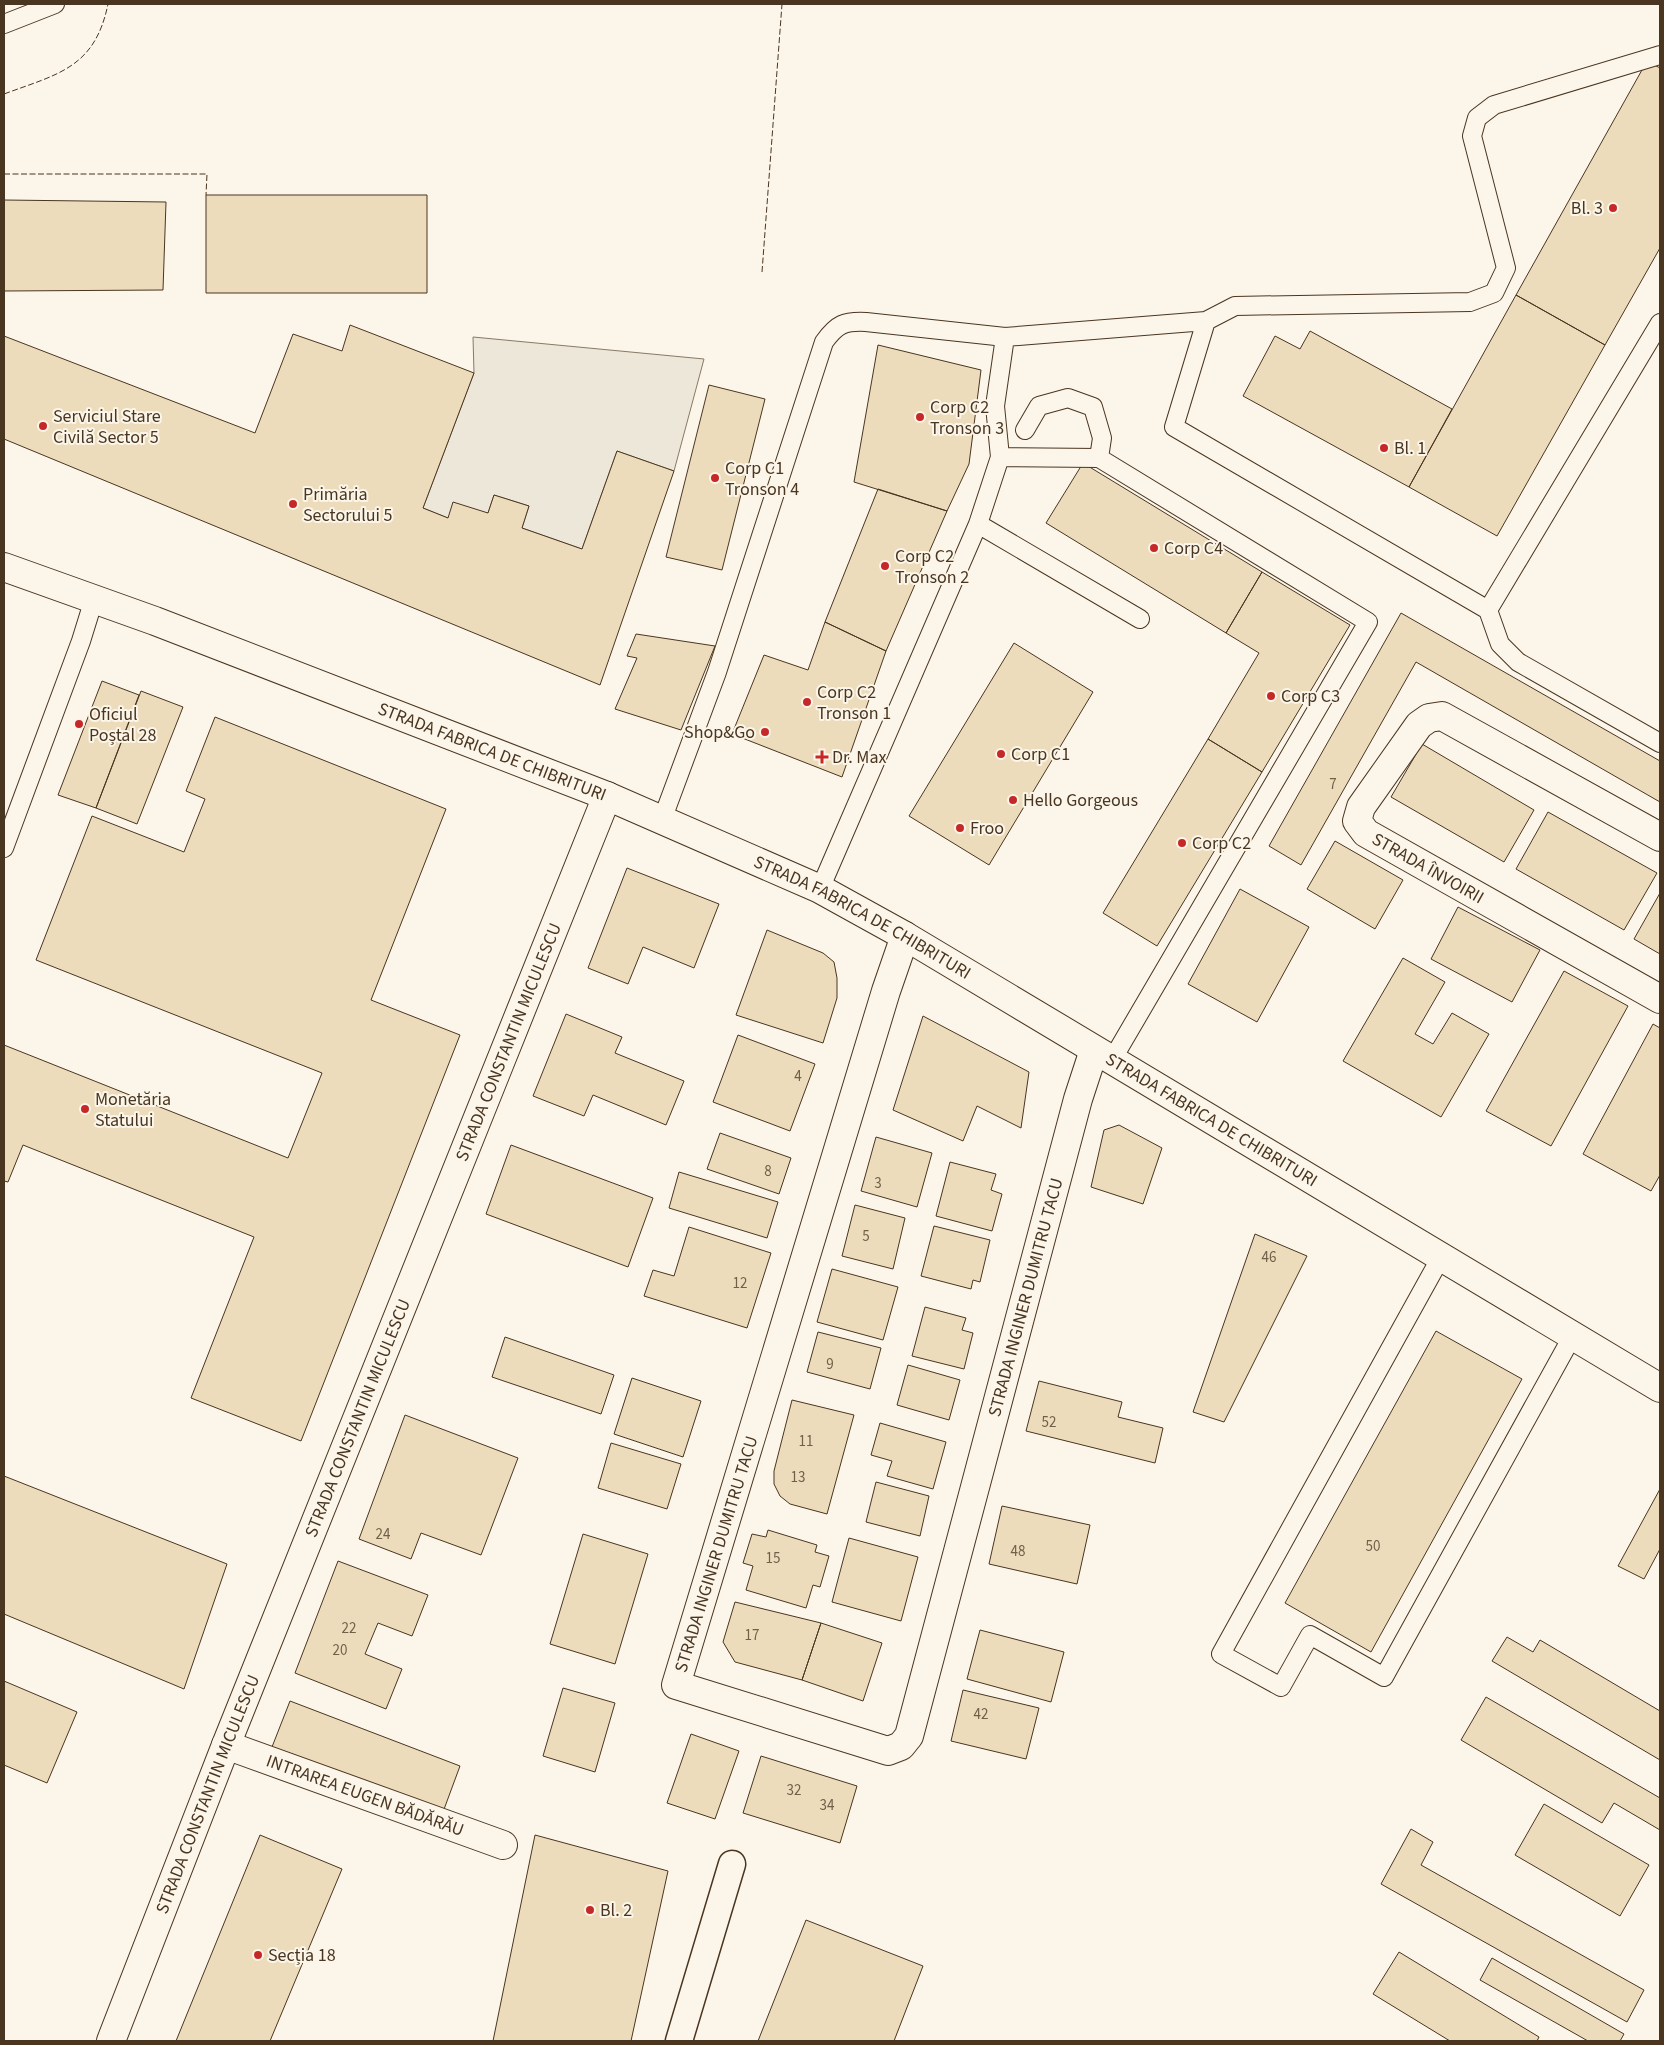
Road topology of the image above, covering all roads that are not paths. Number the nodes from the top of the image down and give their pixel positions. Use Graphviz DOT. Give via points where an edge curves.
graph roads {
  1 [pos="55,4"];
  2 [pos="4,24"];
  3 [pos="1660,55"];
  4 [pos="1206,321"];
  5 [pos="1660,323"];
  6 [pos="1005,337"];
  7 [pos="1025,430"];
  8 [pos="1000,457"];
  9 [pos="1099,458"];
  10 [pos="978,524"];
  11 [pos="4,567"];
  12 [pos="94,599"];
  13 [pos="1488,610"];
  14 [pos="1140,619"];
  15 [pos="1660,743"];
  16 [pos="607,796"];
  17 [pos="662,820"];
  18 [pos="1660,837"];
  19 [pos="4,848"];
  20 [pos="820,889"];
  21 [pos="905,936"];
  22 [pos="1660,999"];
  23 [pos="1103,1055"];
  24 [pos="1441,1257"];
  25 [pos="1573,1336"];
  26 [pos="1660,1388"];
  27 [pos="226,1745"];
  28 [pos="503,1845"];
  29 [pos="732,1864"];
  30 [pos="112,2041"];
  31 [pos="679,2041"];
  1 -- 2 [label="lane"];
  3 -- 4 [label="lane" via="1494,105 1477,118 1472,136 1506,268 1494,293 1470,302 1235,306"];
  4 -- 6 [label="lane"];
  4 -- 13 [label="lane" via="1174,427"];
  5 -- 13 [label="lane"];
  6 -- 8 [label="lane" via="995,406"];
  6 -- 17 [label="lane" via="848,321 833,329 824,342 717,672"];
  7 -- 9 [label="lane" via="1039,406 1068,398 1093,407 1102,438"];
  8 -- 9 [label="lane"];
  8 -- 10 [label="lane"];
  9 -- 23 [label="lane" via="1368,622"];
  10 -- 14 [label="lane"];
  10 -- 20 [label="lane"];
  11 -- 12 [label="street, STRADA FABRICA DE CHIBRITURI"];
  12 -- 16 [label="street, STRADA FABRICA DE CHIBRITURI"];
  12 -- 19 [label="lane"];
  13 -- 15 [label="lane" via="1500,644 1518,662"];
  16 -- 17 [label="street, STRADA FABRICA DE CHIBRITURI"];
  16 -- 27 [label="street, STRADA CONSTANTIN MICULESCU"];
  17 -- 20 [label="street, STRADA FABRICA DE CHIBRITURI"];
  18 -- 22 [label="street, STRADA ÎNVOIRII" via="1442,716 1429,718 1419,725 1361,807 1357,821 1366,833"];
  20 -- 21 [label="street, STRADA FABRICA DE CHIBRITURI"];
  21 -- 23 [label="street, STRADA FABRICA DE CHIBRITURI"];
  21 -- 23 [label="street, STRADA INGINER DUMITRU TACU" via="676,1685 888,1751 901,1746 909,1736 1078,1099"];
  23 -- 24 [label="street, STRADA FABRICA DE CHIBRITURI"];
  24 -- 25 [label="street, STRADA FABRICA DE CHIBRITURI"];
  24 -- 25 [label="lane" via="1221,1654 1281,1687 1310,1635 1384,1677"];
  25 -- 26 [label="street, STRADA FABRICA DE CHIBRITURI"];
  27 -- 28 [label="street, INTRAREA EUGEN BĂDĂRĂU"];
  27 -- 30 [label="street, STRADA CONSTANTIN MICULESCU"];
  29 -- 31 [label="street"];
}
